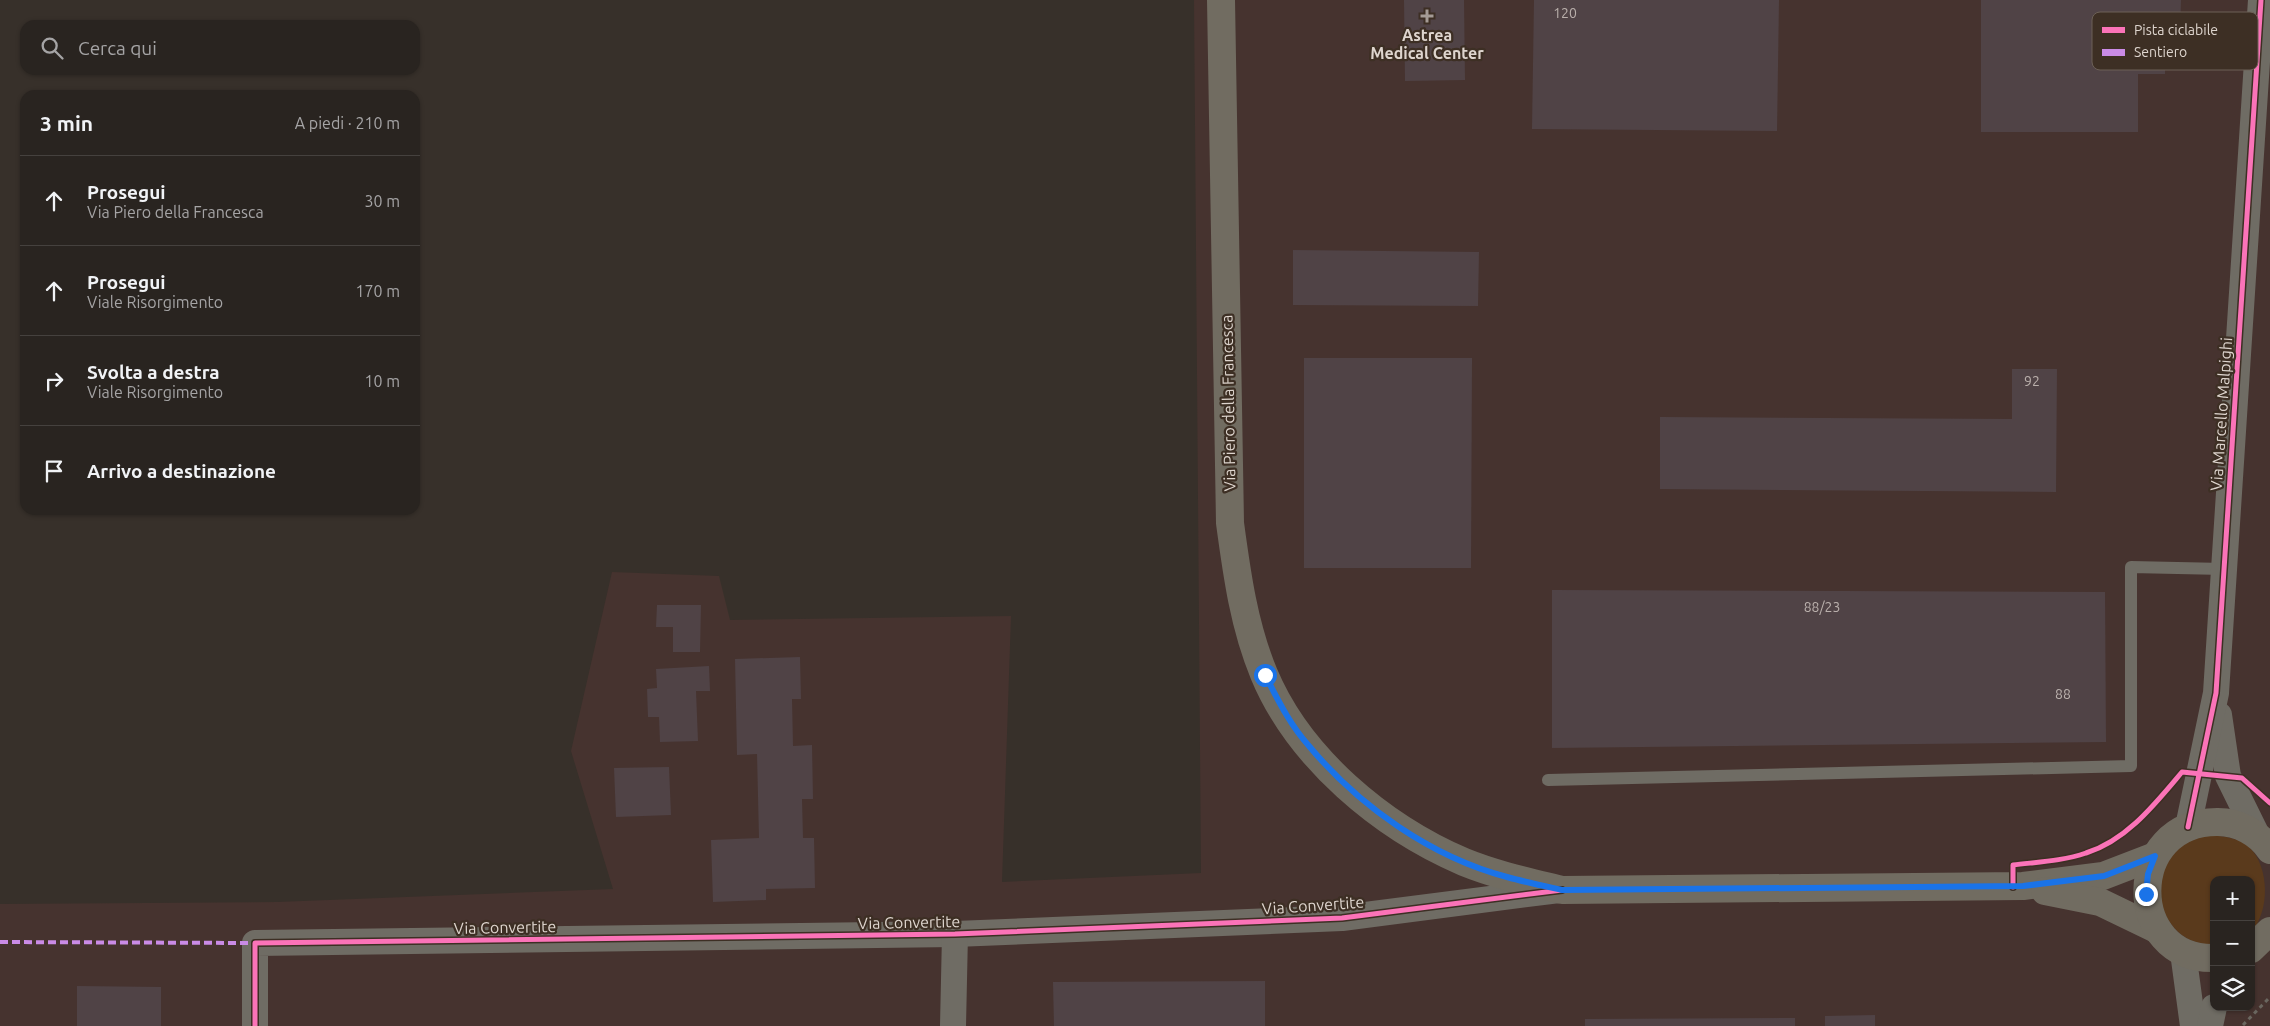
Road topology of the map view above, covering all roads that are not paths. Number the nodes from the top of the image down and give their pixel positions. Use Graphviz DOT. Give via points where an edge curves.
graph roads {
  1 [pos="1221,0"];
  2 [pos="2260,0"];
  3 [pos="2258,32"];
  4 [pos="2256,70"];
  5 [pos="2224,569"];
  6 [pos="2216,693"];
  7 [pos="1548,780"];
  8 [pos="2188,827"];
  9 [pos="2264,843"];
  10 [pos="2155,856"];
  11 [pos="2023,886"];
  12 [pos="1562,890"];
  13 [pos="2158,930"];
  14 [pos="2270,931"];
  15 [pos="955,934"];
  16 [pos="2255,945"];
  17 [pos="2183,952"];
  18 [pos="2210,958"];
  19 [pos="2213,1011"];
  20 [pos="255,1026"];
  21 [pos="953,1026"];
  22 [pos="2193,1026"];
  23 [pos="2210,1026"];
  1 -- 12 [label="main road, Via Piero della Francesca" via="1230,523 1236,574 1249,630 1265,675 1308,746 1370,806 1456,858 1505,877"];
  2 -- 3 [label="street, Via Marcello Malpighi"];
  4 -- 5 [label="street, Via Marcello Malpighi"];
  5 -- 6 [label="street, Via Marcello Malpighi"];
  5 -- 7 [label="lane" via="2131,567 2130,766"];
  6 -- 8 [label="street, Via Marcello Malpighi"];
  6 -- 9 [label="street, Via Marcello Malpighi" via="2228,776"];
  8 -- 9 [label="main road" via="2224,822 2242,827"];
  8 -- 10 [label="main road" via="2169,839"];
  10 -- 11 [label="main road" via="2104,876"];
  10 -- 13 [label="main road" via="2148,874 2146,894"];
  11 -- 12 [label="main road, Via Piero della Francesca"];
  11 -- 13 [label="main road" via="2100,902"];
  12 -- 15 [label="street, Via Convertite" via="1342,918"];
  13 -- 17 [label="main road"];
  14 -- 16 [label="main road"];
  15 -- 20 [label="street, Via Convertite" via="255,943"];
  15 -- 21 [label="street"];
  17 -- 18 [label="main road"];
  17 -- 22 [label="street"];
  19 -- 23 [label="street"];
}
